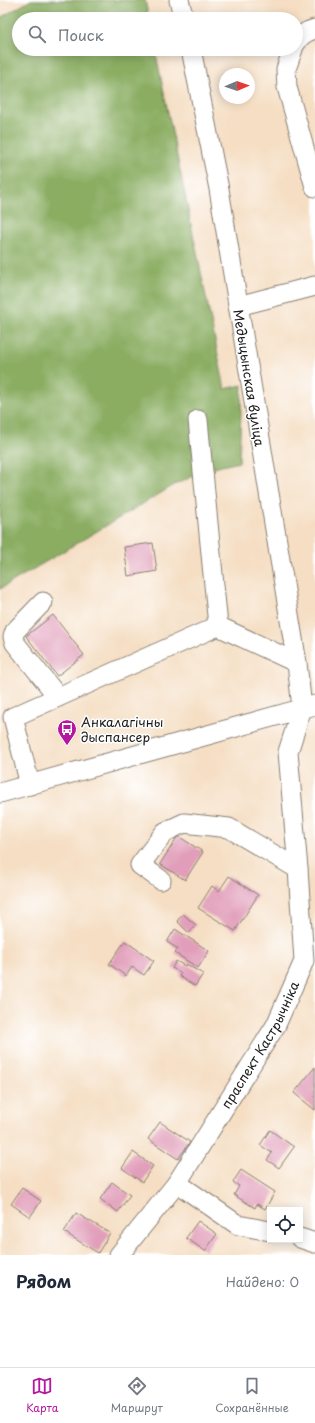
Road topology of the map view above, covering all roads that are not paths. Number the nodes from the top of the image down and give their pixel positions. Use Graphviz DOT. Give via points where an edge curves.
graph roads {
  1 [pos="179,0"];
  2 [pos="182,12"];
  3 [pos="315,29"];
  4 [pos="303,34"];
  5 [pos="192,56"];
  6 [pos="291,56"];
  7 [pos="315,187"];
  8 [pos="315,286"];
  9 [pos="238,306"];
  10 [pos="198,420"];
  11 [pos="43,602"];
  12 [pos="218,626"];
  13 [pos="297,663"];
  14 [pos="58,697"];
  15 [pos="308,707"];
  16 [pos="30,785"];
  17 [pos="0,793"];
  18 [pos="298,869"];
  19 [pos="161,880"];
  20 [pos="177,1183"];
  21 [pos="267,1230"];
  22 [pos="303,1239"];
  23 [pos="315,1243"];
  24 [pos="120,1255"];
  1 -- 2 [label="street"];
  3 -- 4 [label="street"];
  5 -- 9 [label="street, Медыцынская вуліца" via="219,188"];
  6 -- 7 [label="street" via="286,69 287,87"];
  8 -- 9 [label="street"];
  9 -- 13 [label="street, Медыцынская вуліца"];
  10 -- 12 [label="street"];
  11 -- 14 [label="street" via="14,631 13,637"];
  12 -- 13 [label="street"];
  12 -- 14 [label="street"];
  13 -- 15 [label="street, Медыцынская вуліца"];
  14 -- 16 [label="street" via="13,717"];
  15 -- 16 [label="street"];
  15 -- 18 [label="street, праспект Кастрычніка" via="288,752"];
  16 -- 17 [label="street"];
  18 -- 19 [label="street" via="229,828 184,823 165,832 140,865"];
  18 -- 20 [label="street, праспект Кастрычніка" via="304,961 276,1026"];
  20 -- 21 [label="street" via="238,1225"];
  20 -- 24 [label="street, праспект Кастрычніка"];
  22 -- 23 [label="street"];
}
